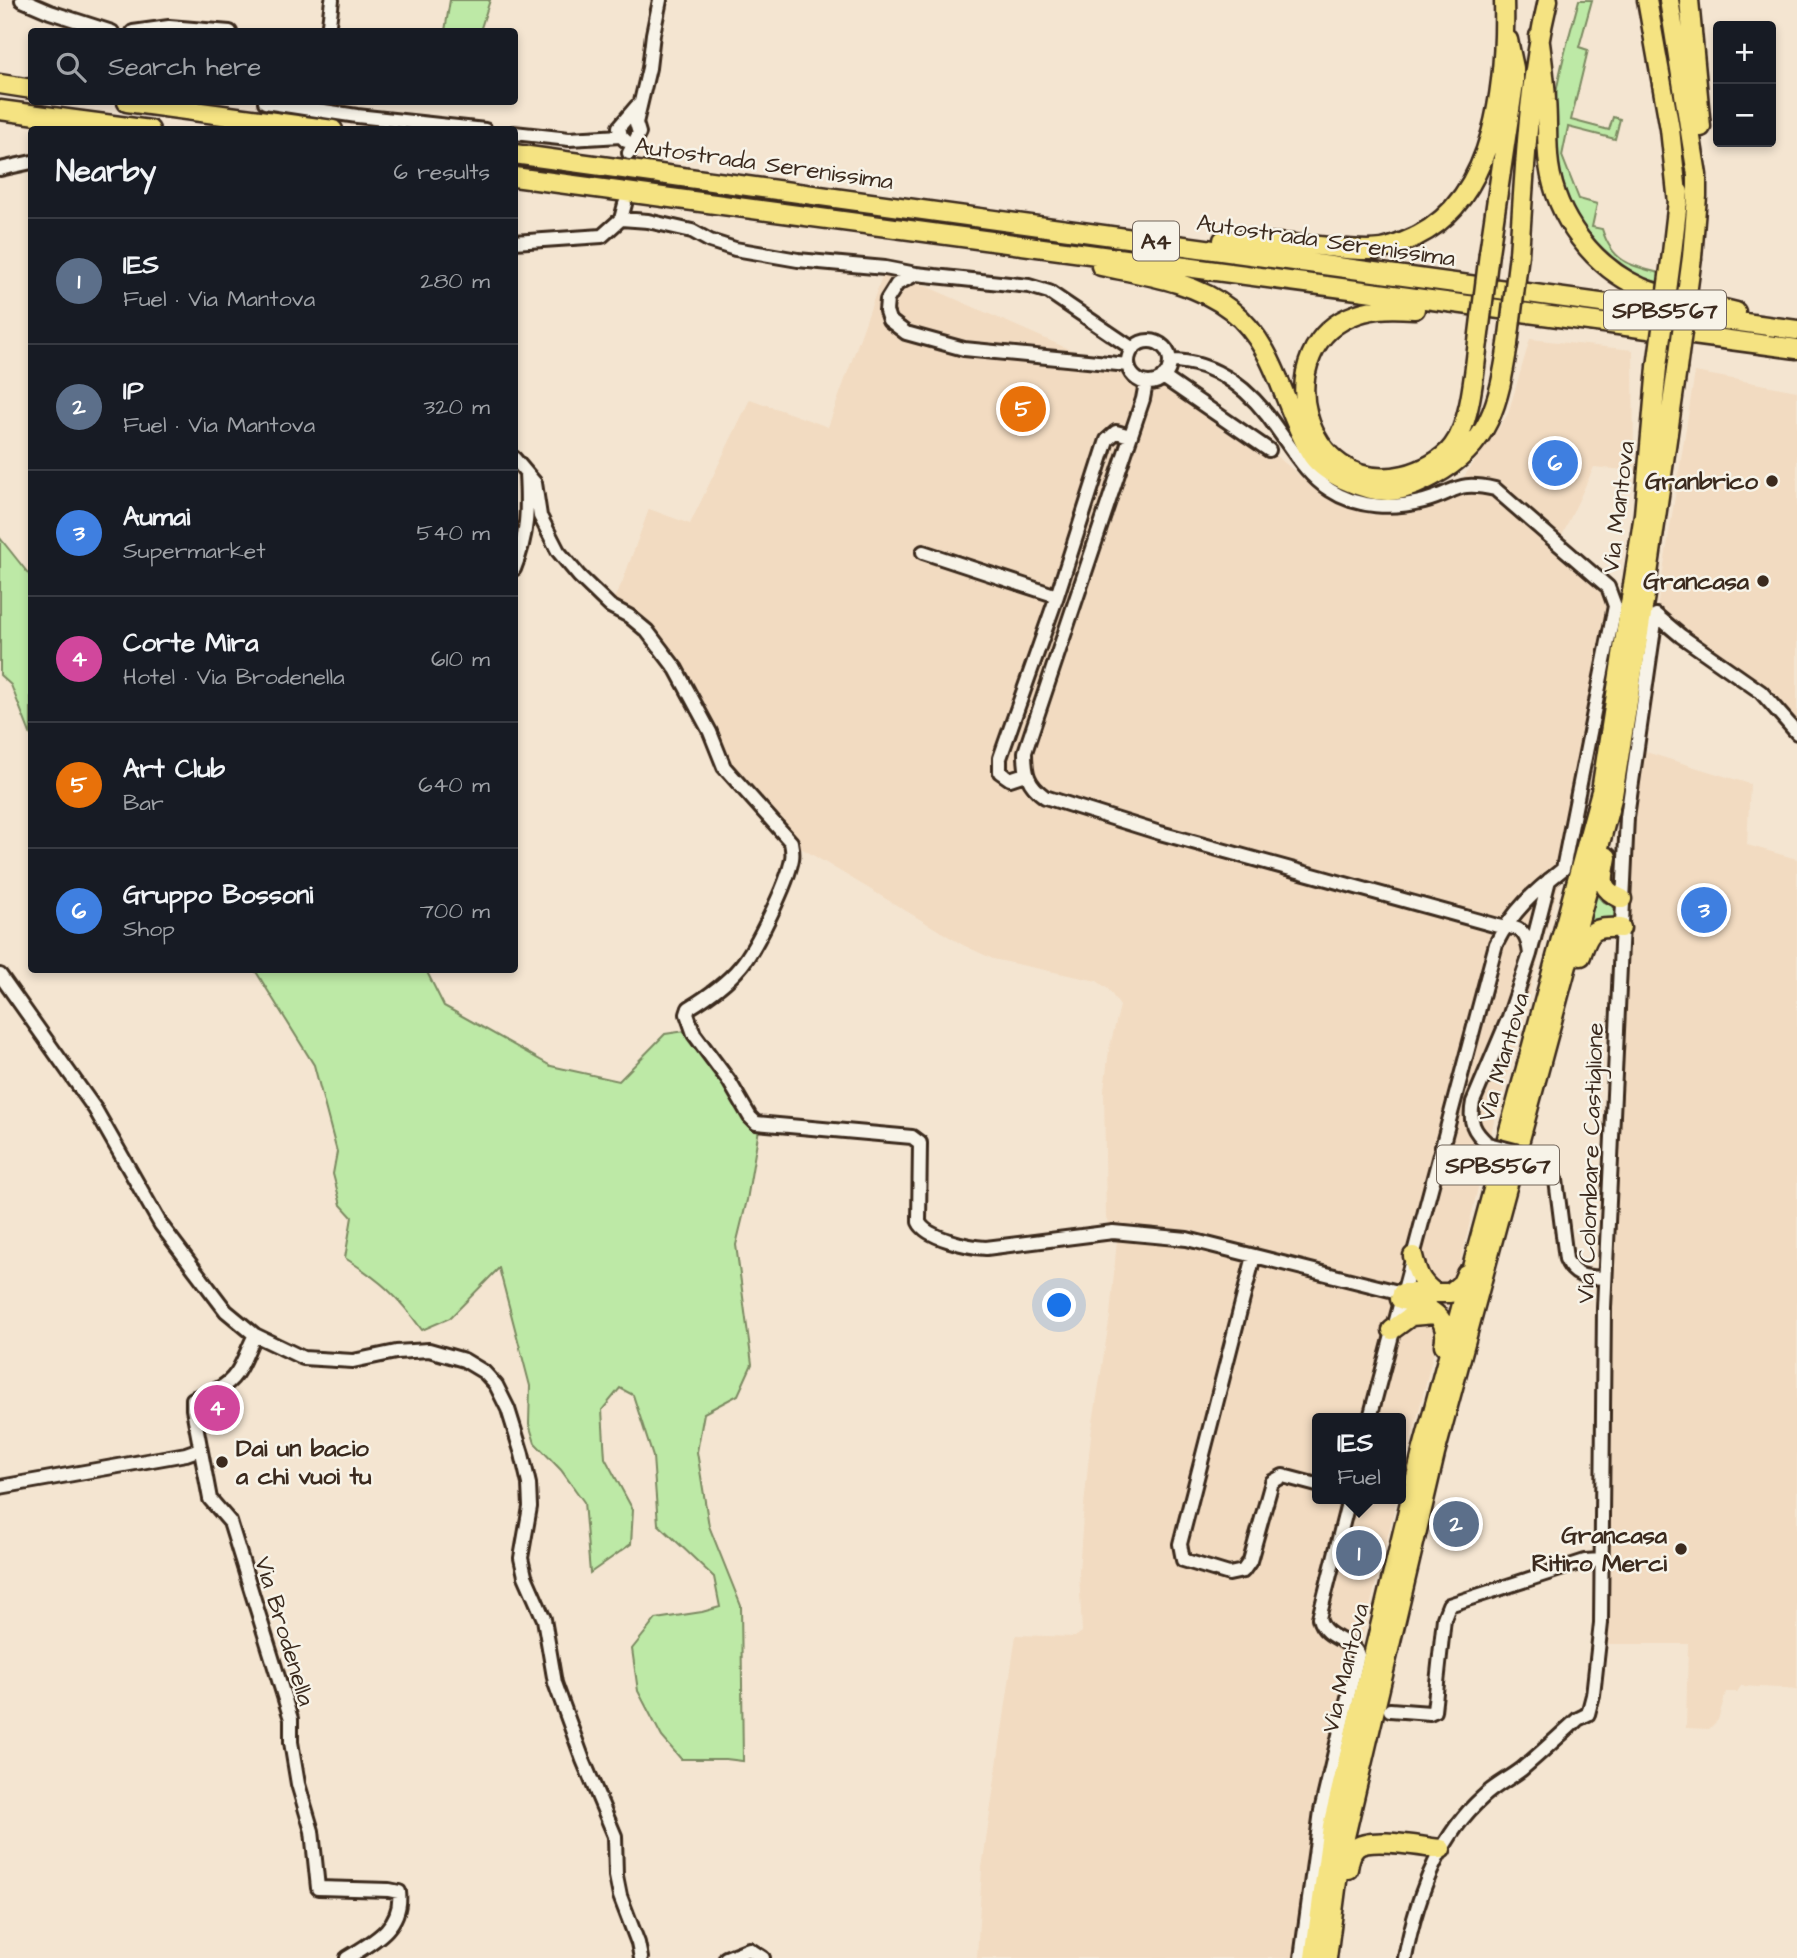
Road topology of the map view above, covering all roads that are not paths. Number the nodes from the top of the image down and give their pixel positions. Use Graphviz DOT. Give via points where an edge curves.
graph roads {
  1 [pos="22,0"];
  2 [pos="332,0"];
  3 [pos="660,0"];
  4 [pos="1504,0"];
  5 [pos="1548,0"];
  6 [pos="1647,0"];
  7 [pos="1669,0"];
  8 [pos="1689,0"];
  9 [pos="1505,27"];
  10 [pos="100,28"];
  11 [pos="162,28"];
  12 [pos="181,28"];
  13 [pos="328,28"];
  14 [pos="1539,36"];
  15 [pos="1678,66"];
  16 [pos="0,84"];
  17 [pos="28,88"];
  18 [pos="149,105"];
  19 [pos="285,105"];
  20 [pos="0,110"];
  21 [pos="120,126"];
  22 [pos="304,126"];
  23 [pos="448,126"];
  24 [pos="518,133"];
  25 [pos="518,155"];
  26 [pos="28,163"];
  27 [pos="0,169"];
  28 [pos="518,178"];
  29 [pos="1697,197"];
  30 [pos="1678,203"];
  31 [pos="625,204"];
  32 [pos="621,219"];
  33 [pos="1094,233"];
  34 [pos="964,236"];
  35 [pos="518,242"];
  36 [pos="916,274"];
  37 [pos="1527,314"];
  38 [pos="1797,329"];
  39 [pos="1133,349"];
  40 [pos="1797,349"];
  41 [pos="1170,361"];
  42 [pos="1128,365"];
  43 [pos="1163,377"];
  44 [pos="1146,383"];
  45 [pos="1130,436"];
  46 [pos="1269,450"];
  47 [pos="518,462"];
  48 [pos="526,470"];
  49 [pos="923,552"];
  50 [pos="518,556"];
  51 [pos="1057,596"];
  52 [pos="1797,733"];
  53 [pos="1025,774"];
  54 [pos="1613,795"];
  55 [pos="1549,880"];
  56 [pos="1533,893"];
  57 [pos="1622,899"];
  58 [pos="1539,919"];
  59 [pos="1505,928"];
  60 [pos="1621,928"];
  61 [pos="1530,954"];
  62 [pos="0,975"];
  63 [pos="1557,1010"];
  64 [pos="1254,1256"];
  65 [pos="1413,1256"];
  66 [pos="1471,1265"];
  67 [pos="1605,1278"];
  68 [pos="1434,1292"];
  69 [pos="1401,1296"];
  70 [pos="1435,1314"];
  71 [pos="1392,1331"];
  72 [pos="255,1335"];
  73 [pos="1442,1378"];
  74 [pos="1371,1413"];
  75 [pos="200,1449"];
  76 [pos="1312,1484"];
  77 [pos="0,1487"];
  78 [pos="1348,1504"];
  79 [pos="1601,1560"];
  80 [pos="1390,1710"];
  81 [pos="1355,1792"];
  82 [pos="1374,1842"];
  83 [pos="1441,1849"];
  84 [pos="1329,1949"];
  85 [pos="347,1958"];
  86 [pos="641,1958"];
  87 [pos="726,1958"];
  88 [pos="763,1958"];
  89 [pos="1301,1958"];
  90 [pos="1314,1958"];
  91 [pos="1405,1958"];
  1 -- 10 [label="street"];
  2 -- 13 [label="street"];
  3 -- 24 [label="street" via="649,68 627,131 569,139"];
  4 -- 9 [label="highway"];
  5 -- 14 [label="highway"];
  6 -- 30 [label="highway"];
  7 -- 15 [label="highway, SPBS567"];
  8 -- 29 [label="highway" via="1702,146"];
  9 -- 33 [label="highway" via="1497,100 1483,161 1463,198 1423,233 1397,245 1369,250"];
  9 -- 37 [label="highway, bridge" via="1514,78 1489,253 1478,342 1463,425 1453,446 1428,466 1394,477 1364,476 1339,464 1319,445 1305,407 1305,375 1319,344 1339,324 1355,315 1389,308"];
  11 -- 12 [label="street"];
  14 -- 34 [label="highway, bridge" via="1502,385 1483,435 1449,468 1417,484 1390,491 1359,486 1333,474 1311,455 1259,341 1247,324 1212,297 1158,278"];
  14 -- 38 [label="highway" via="1549,165 1562,210 1586,246 1614,271 1648,290"];
  15 -- 29 [label="highway, SPBS567"];
  15 -- 30 [label="highway, SPBS567" via="1682,156"];
  16 -- 17 [label="highway"];
  18 -- 22 [label="highway"];
  19 -- 23 [label="street"];
  20 -- 21 [label="highway"];
  25 -- 33 [label="highway, Autostrada Serenissima / A4"];
  26 -- 27 [label="street"];
  28 -- 34 [label="highway, Autostrada Serenissima / A4"];
  29 -- 54 [label="highway, Via Mantova / SPBS567, bridge" via="1677,369"];
  30 -- 66 [label="highway, Via Mantova / SPBS567, bridge" via="1644,514 1601,791"];
  31 -- 32 [label="street"];
  32 -- 35 [label="street" via="602,236"];
  32 -- 36 [label="street" via="692,231 747,251"];
  33 -- 38 [label="highway, Autostrada Serenissima / A4"];
  34 -- 37 [label="highway, Autostrada Serenissima / A4"];
  36 -- 39 [label="street" via="1049,292"];
  36 -- 42 [label="street" via="897,284 887,300 889,320 906,333 964,349"];
  37 -- 40 [label="highway, Autostrada Serenissima / A4"];
  39 -- 41 [label="street" via="1144,342 1158,344"];
  39 -- 42 [label="street"];
  41 -- 43 [label="street"];
  41 -- 55 [label="street" via="1205,366 1236,384 1267,414 1309,473 1332,491 1363,504 1394,507 1425,501 1456,487 1473,484 1495,489 1608,587 1615,606 1563,869"];
  42 -- 44 [label="street" via="1134,377"];
  43 -- 44 [label="street"];
  43 -- 46 [label="street"];
  44 -- 45 [label="street"];
  45 -- 51 [label="street" via="1116,432 1107,440"];
  45 -- 53 [label="street" via="1026,752"];
  47 -- 48 [label="street"];
  48 -- 50 [label="street" via="528,512"];
  48 -- 64 [label="street" via="535,483 540,516 558,551 610,606 648,631 676,669 724,767 791,842 793,857 787,875 751,954 687,1014 694,1034 750,1117 756,1123 918,1140 917,1216 922,1229 970,1247 1112,1232 1187,1239"];
  49 -- 51 [label="street"];
  51 -- 53 [label="street" via="1000,758 1000,772 1010,779"];
  52 -- 57 [label="street, Via Colombare Castiglione" via="1761,692 1656,615 1626,817"];
  53 -- 59 [label="street" via="1032,788 1045,797"];
  54 -- 57 [label="highway" via="1604,886"];
  54 -- 63 [label="highway, Via Mantova / SPBS567"];
  55 -- 56 [label="street"];
  55 -- 58 [label="street"];
  56 -- 58 [label="street"];
  56 -- 59 [label="street"];
  57 -- 60 [label="street, Via Colombare Castiglione"];
  58 -- 61 [label="street"];
  59 -- 61 [label="street" via="1518,928 1526,935"];
  59 -- 65 [label="street" via="1491,961"];
  60 -- 63 [label="highway" via="1602,927 1587,938"];
  60 -- 67 [label="street, Via Colombare Castiglione"];
  61 -- 67 [label="street, bridge" via="1470,1117 1477,1134 1488,1144 1534,1156 1552,1169 1569,1266 1582,1276"];
  62 -- 72 [label="street" via="95,1109 161,1225 226,1311"];
  63 -- 81 [label="highway, Via Mantova / SPBS567" via="1438,1441"];
  64 -- 69 [label="street"];
  64 -- 76 [label="street" via="1180,1544 1183,1560 1229,1574 1243,1571 1250,1561 1272,1482 1283,1476"];
  65 -- 68 [label="highway" via="1418,1275"];
  65 -- 69 [label="street"];
  66 -- 68 [label="highway" via="1454,1290"];
  66 -- 73 [label="highway, Via Mantova / SPBS567"];
  67 -- 79 [label="street, Via Colombare Castiglione"];
  68 -- 69 [label="highway"];
  69 -- 70 [label="highway"];
  69 -- 71 [label="street"];
  70 -- 71 [label="highway" via="1411,1316"];
  70 -- 73 [label="highway" via="1446,1325 1447,1334"];
  71 -- 74 [label="street"];
  72 -- 75 [label="street, Via Brodenella" via="231,1381 193,1399"];
  72 -- 86 [label="street" via="303,1358 323,1361 443,1352 484,1372 496,1385 508,1409 529,1484 522,1558 525,1576 544,1619 555,1684 615,1836 618,1886"];
  73 -- 90 [label="highway, Via Mantova / SPBS567" via="1332,1826"];
  75 -- 77 [label="street"];
  75 -- 85 [label="street, Via Brodenella" via="210,1499 230,1522 291,1719 291,1742 312,1831 318,1888 399,1892 401,1906 394,1923"];
  78 -- 89 [label="street" via="1319,1618 1323,1628 1358,1655 1321,1811"];
  79 -- 80 [label="street" via="1585,1561 1449,1605 1434,1711"];
  79 -- 83 [label="street, Via Colombare Castiglione" via="1600,1644 1588,1714 1483,1796"];
  81 -- 82 [label="highway" via="1354,1826"];
  81 -- 84 [label="highway, Via Mantova / SPBS567" via="1340,1858"];
  82 -- 83 [label="highway"];
  82 -- 84 [label="highway" via="1353,1851"];
  83 -- 91 [label="street" via="1418,1906"];
  87 -- 88 [label="street" via="749,1949"];
}
